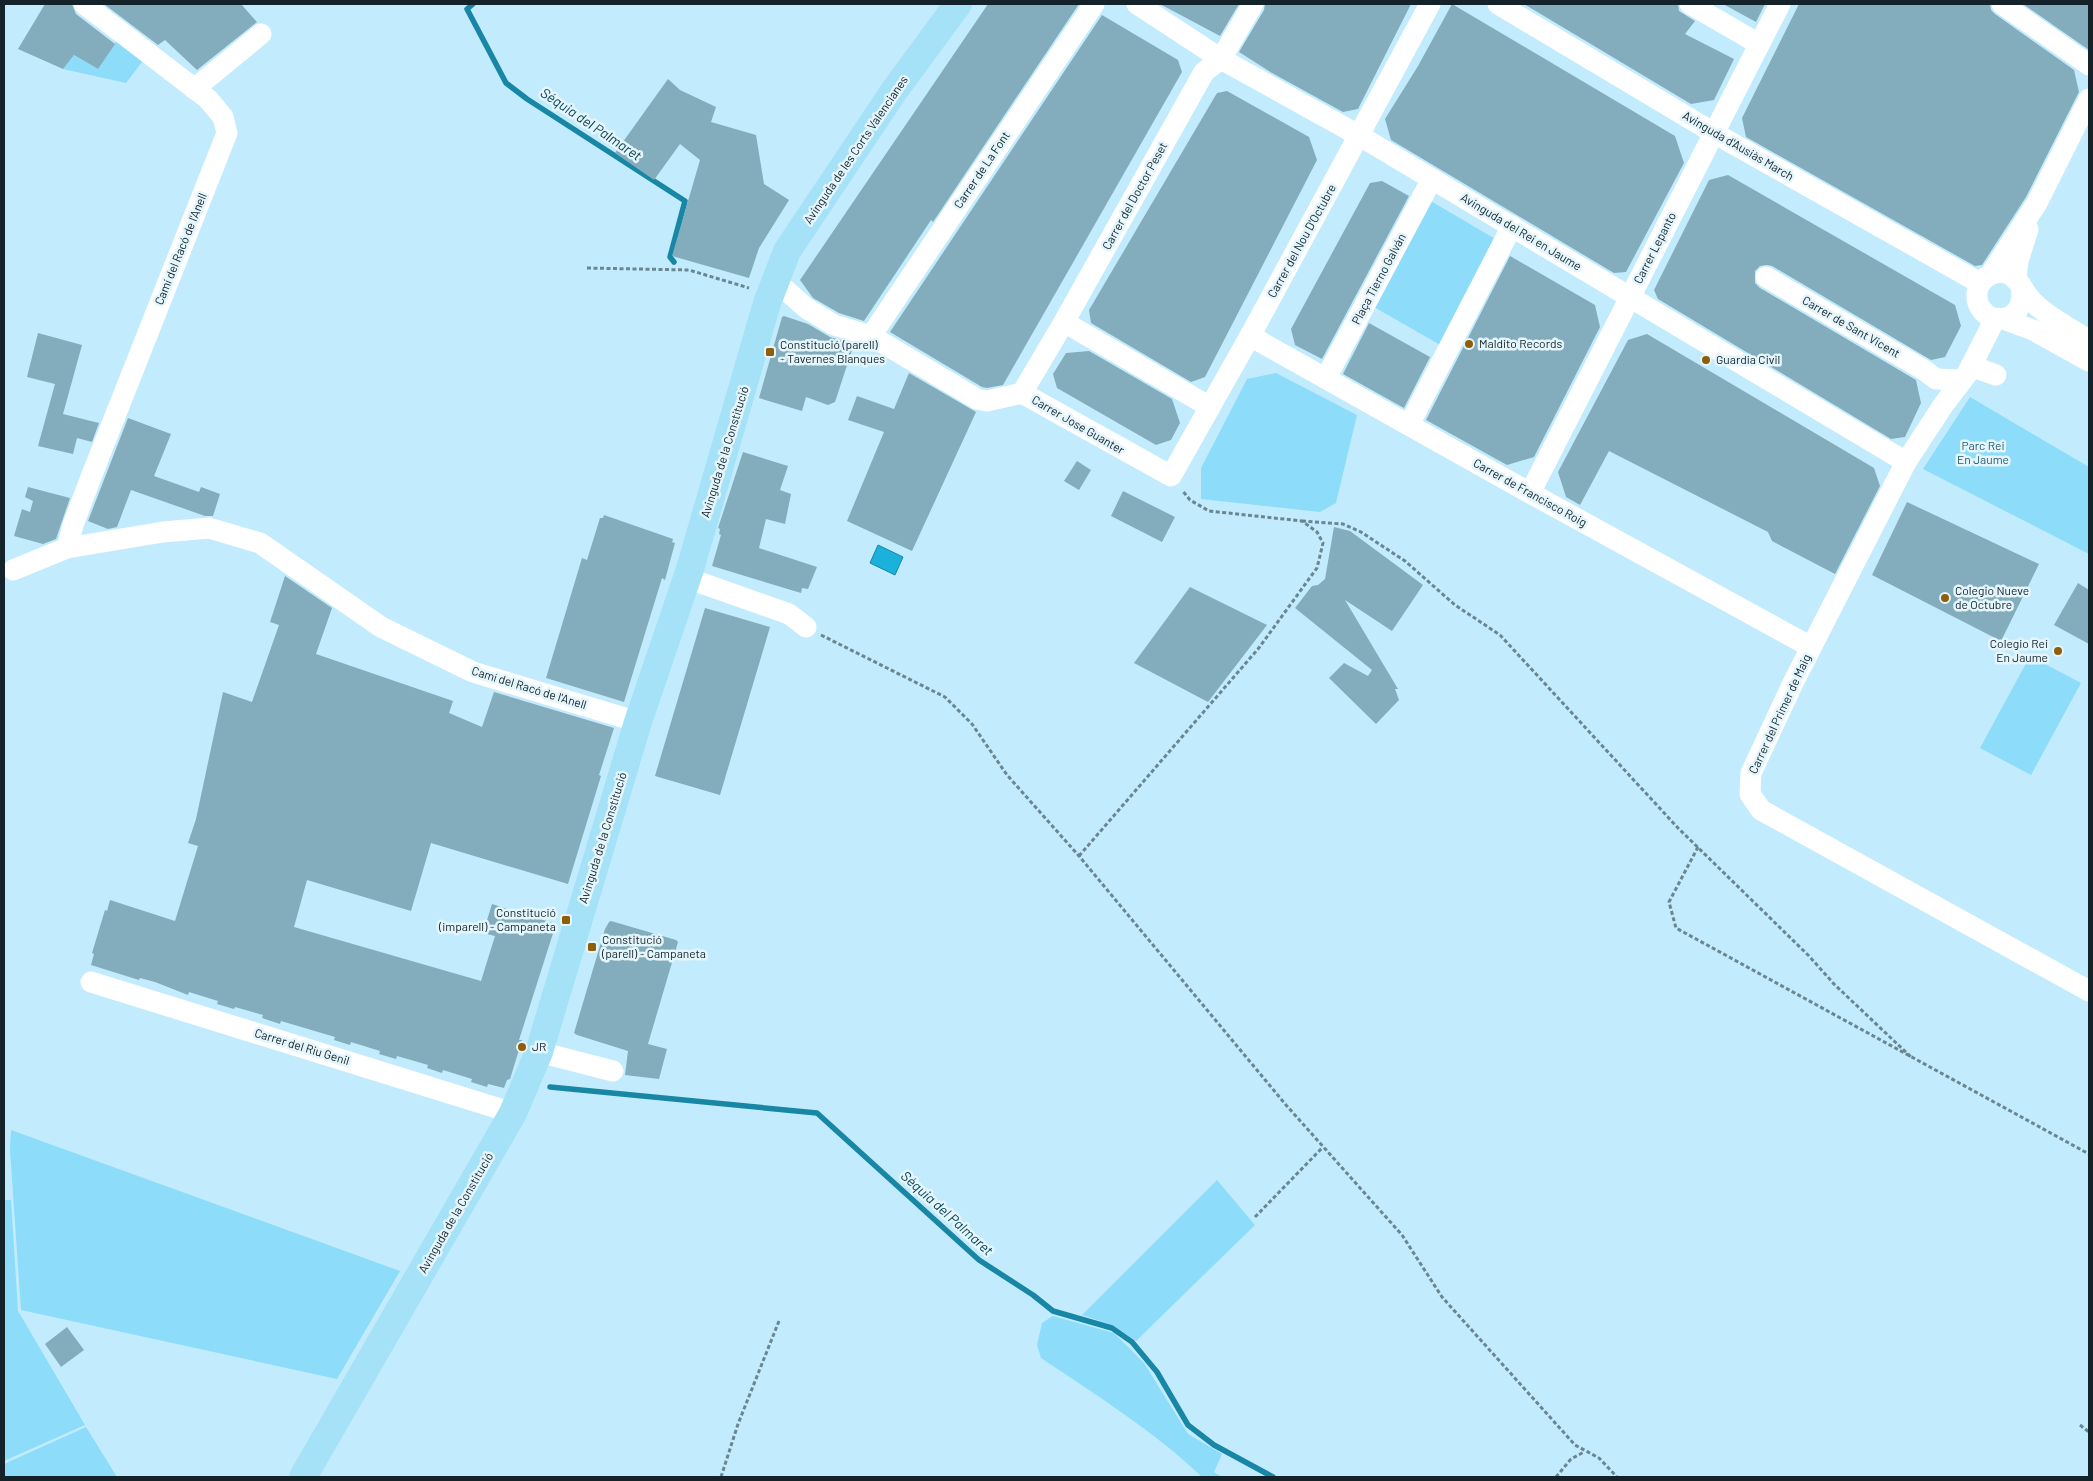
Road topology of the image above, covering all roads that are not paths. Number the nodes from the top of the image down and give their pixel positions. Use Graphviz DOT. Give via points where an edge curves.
graph roads {
  1 [pos="84,4"];
  2 [pos="958,4"];
  3 [pos="1094,4"];
  4 [pos="1137,4"];
  5 [pos="1252,4"];
  6 [pos="1430,4"];
  7 [pos="1498,4"];
  8 [pos="1690,4"];
  9 [pos="1780,4"];
  10 [pos="2002,4"];
  11 [pos="261,34"];
  12 [pos="1759,44"];
  13 [pos="1220,59"];
  14 [pos="2089,65"];
  15 [pos="194,89"];
  16 [pos="2089,99"];
  17 [pos="1714,133"];
  18 [pos="1360,136"];
  19 [pos="1432,179"];
  20 [pos="2037,203"];
  21 [pos="1512,226"];
  22 [pos="1766,278"];
  23 [pos="1985,279"];
  24 [pos="2019,283"];
  25 [pos="771,294"];
  26 [pos="1630,297"];
  27 [pos="1999,319"];
  28 [pos="1064,322"];
  29 [pos="871,336"];
  30 [pos="1250,336"];
  31 [pos="2089,340"];
  32 [pos="2089,361"];
  33 [pos="1967,373"];
  34 [pos="1996,375"];
  35 [pos="1326,378"];
  36 [pos="1936,378"];
  37 [pos="1022,392"];
  38 [pos="1944,404"];
  39 [pos="1210,407"];
  40 [pos="1409,425"];
  41 [pos="1906,462"];
  42 [pos="1171,476"];
  43 [pos="1530,493"];
  44 [pos="67,548"];
  45 [pos="13,570"];
  46 [pos="687,578"];
  47 [pos="806,627"];
  48 [pos="1811,647"];
  49 [pos="638,722"];
  50 [pos="91,982"];
  51 [pos="2089,991"];
  52 [pos="539,1052"];
  53 [pos="613,1071"];
  54 [pos="513,1113"];
  55 [pos="304,1477"];
  1 -- 15 [label="street, Camí del Racó de l'Anell"];
  2 -- 25 [label="main road, Avinguda de les Corts Valencianes" via="894,91 787,251"];
  3 -- 29 [label="street, Carrer de La Font"];
  4 -- 13 [label="street, Avinguda del Rei en Jaume"];
  5 -- 13 [label="street, Carrer del Doctor Peset"];
  6 -- 18 [label="street, Carrer del Nou D'Octubre"];
  7 -- 17 [label="street, Avinguda d'Ausiàs March"];
  8 -- 12 [label="street"];
  9 -- 12 [label="street, Carrer Lepanto"];
  10 -- 14 [label="street"];
  11 -- 15 [label="street"];
  12 -- 17 [label="street, Carrer Lepanto"];
  13 -- 18 [label="street, Avinguda del Rei en Jaume"];
  13 -- 28 [label="street, Carrer del Doctor Peset" via="1204,72"];
  15 -- 44 [label="street, Camí del Racó de l'Anell" via="224,117 227,133 93,472"];
  16 -- 20 [label="street"];
  17 -- 23 [label="street, Avinguda d'Ausiàs March"];
  17 -- 26 [label="street, Carrer Lepanto"];
  18 -- 19 [label="street, Avinguda del Rei en Jaume"];
  18 -- 30 [label="street, Carrer del Nou D'Octubre"];
  19 -- 21 [label="street, Avinguda del Rei en Jaume"];
  19 -- 35 [label="street, Plaça Tierno Galván"];
  20 -- 23 [label="street"];
  20 -- 24 [label="street" via="2018,261"];
  21 -- 26 [label="street, Avinguda del Rei en Jaume"];
  21 -- 40 [label="street"];
  22 -- 36 [label="street, Carrer de Sant Vicent"];
  23 -- 24 [label="street" via="2000,272"];
  23 -- 27 [label="street" via="1977,291 1977,303 1988,316"];
  24 -- 27 [label="street" via="2022,304 2012,316"];
  24 -- 31 [label="street" via="2034,304"];
  25 -- 29 [label="street, Carrer Jose Guanter" via="786,290 806,308 834,325"];
  25 -- 46 [label="main road, Avinguda de la Constitució"];
  26 -- 41 [label="street, Avinguda del Rei en Jaume"];
  26 -- 43 [label="street, Carrer Lepanto"];
  27 -- 32 [label="street" via="2033,330"];
  27 -- 33 [label="street, Carrer del Primer de Maig"];
  28 -- 37 [label="street, Carrer del Doctor Peset"];
  28 -- 39 [label="street"];
  29 -- 37 [label="street, Carrer Jose Guanter" via="977,399 988,401"];
  30 -- 35 [label="street, Carrer de Francisco Roig"];
  30 -- 39 [label="street, Carrer del Nou D'Octubre"];
  33 -- 34 [label="street, Carrer de Sant Vicent"];
  33 -- 36 [label="street, Carrer de Sant Vicent"];
  33 -- 38 [label="street, Carrer del Primer de Maig"];
  35 -- 40 [label="street, Carrer de Francisco Roig"];
  36 -- 38 [label="street"];
  37 -- 42 [label="street, Carrer Jose Guanter"];
  38 -- 41 [label="street, Carrer del Primer de Maig"];
  39 -- 42 [label="street, Carrer del Nou D'Octubre"];
  40 -- 43 [label="street, Carrer de Francisco Roig"];
  41 -- 48 [label="street, Carrer del Primer de Maig"];
  43 -- 48 [label="street, Carrer de Francisco Roig"];
  44 -- 45 [label="street, Camí del Racó de l'Anell"];
  44 -- 49 [label="street, Camí del Racó de l'Anell" via="209,528 260,544 381,627 473,672"];
  46 -- 47 [label="street" via="789,614"];
  46 -- 49 [label="main road, Avinguda de la Constitució"];
  48 -- 51 [label="street, Carrer del Primer de Maig" via="1751,773 1750,794 1761,810"];
  49 -- 52 [label="main road, Avinguda de la Constitució"];
  50 -- 54 [label="street, Carrer del Riu Genil"];
  52 -- 53 [label="street"];
  52 -- 54 [label="main road, Avinguda de la Constitució"];
  54 -- 55 [label="main road, Avinguda de la Constitució"];
}
